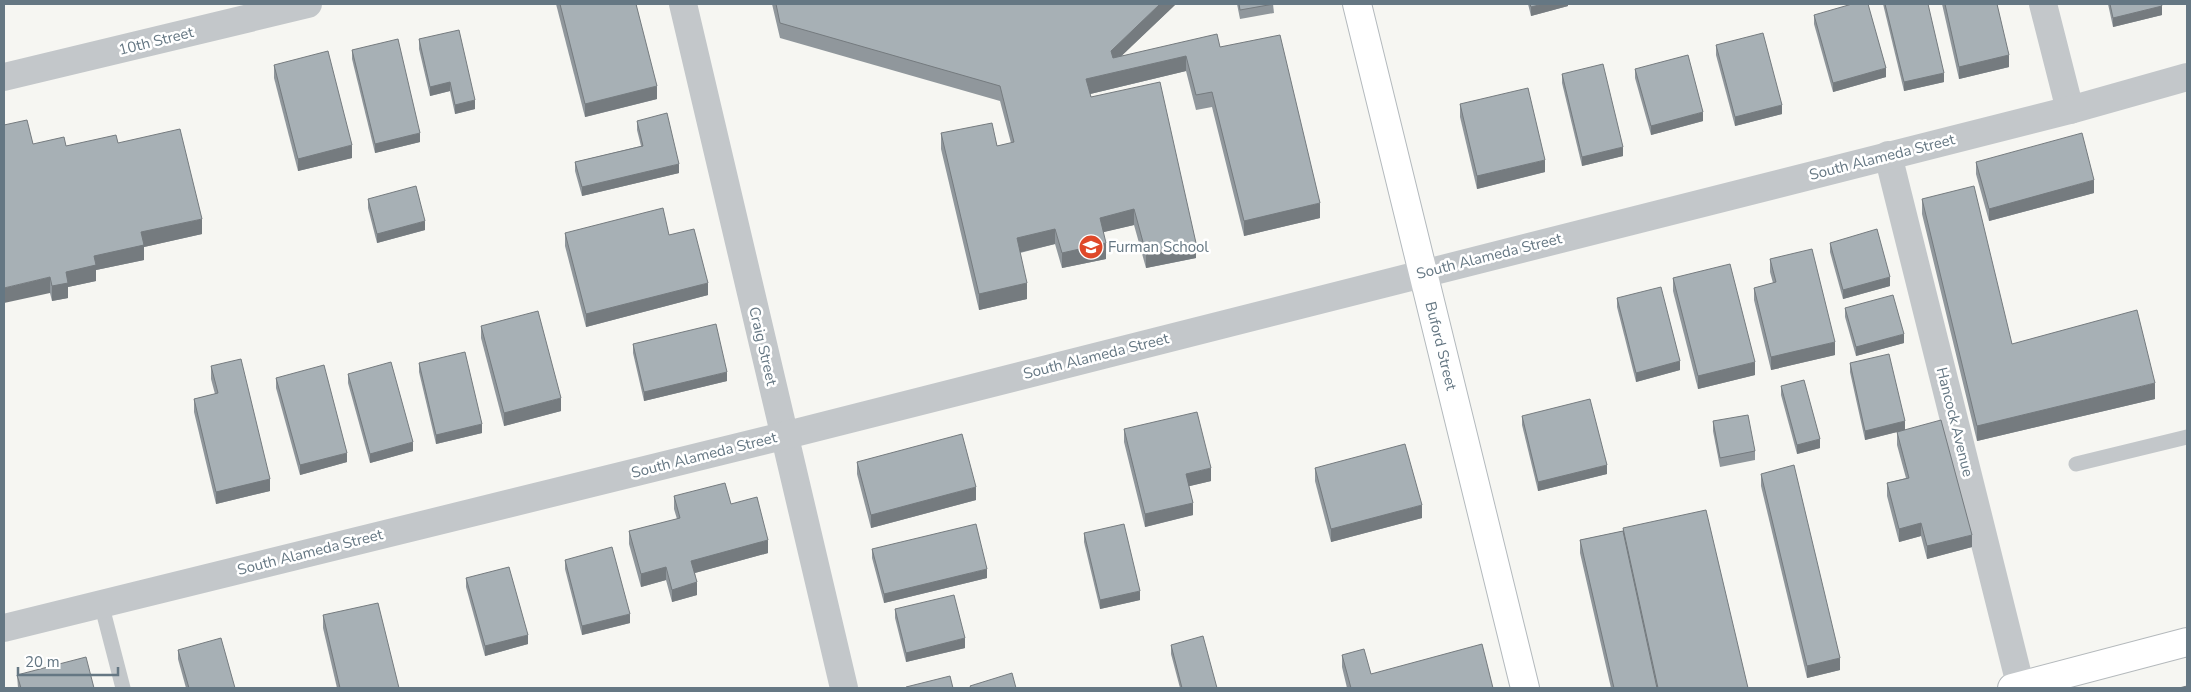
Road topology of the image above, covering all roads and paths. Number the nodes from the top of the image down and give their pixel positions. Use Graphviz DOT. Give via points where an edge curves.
graph roads {
  1 [pos="308,4"];
  2 [pos="683,4"];
  3 [pos="1357,4"];
  4 [pos="2043,4"];
  5 [pos="2187,77"];
  6 [pos="4,78"];
  7 [pos="2070,110"];
  8 [pos="1888,155"];
  9 [pos="1424,273"];
  10 [pos="784,436"];
  11 [pos="2187,437"];
  12 [pos="2076,464"];
  13 [pos="101,603"];
  14 [pos="4,628"];
  15 [pos="2187,642"];
  16 [pos="123,688"];
  17 [pos="844,688"];
  18 [pos="1525,688"];
  19 [pos="2018,688"];
  1 -- 6 [label="street, 10th Street"];
  2 -- 10 [label="street, Craig Street"];
  3 -- 9 [label="street, Buford Street"];
  4 -- 7 [label="street"];
  5 -- 7 [label="street, South Alameda Street"];
  7 -- 8 [label="street, South Alameda Street"];
  8 -- 9 [label="street, South Alameda Street"];
  8 -- 19 [label="street, Hancock Avenue"];
  9 -- 10 [label="street, South Alameda Street"];
  9 -- 18 [label="street, Buford Street"];
  10 -- 13 [label="street, South Alameda Street"];
  10 -- 17 [label="street, Craig Street"];
  11 -- 12 [label="lane"];
  13 -- 14 [label="street, South Alameda Street"];
  13 -- 16 [label="lane"];
  15 -- 19 [label="street"];
}
